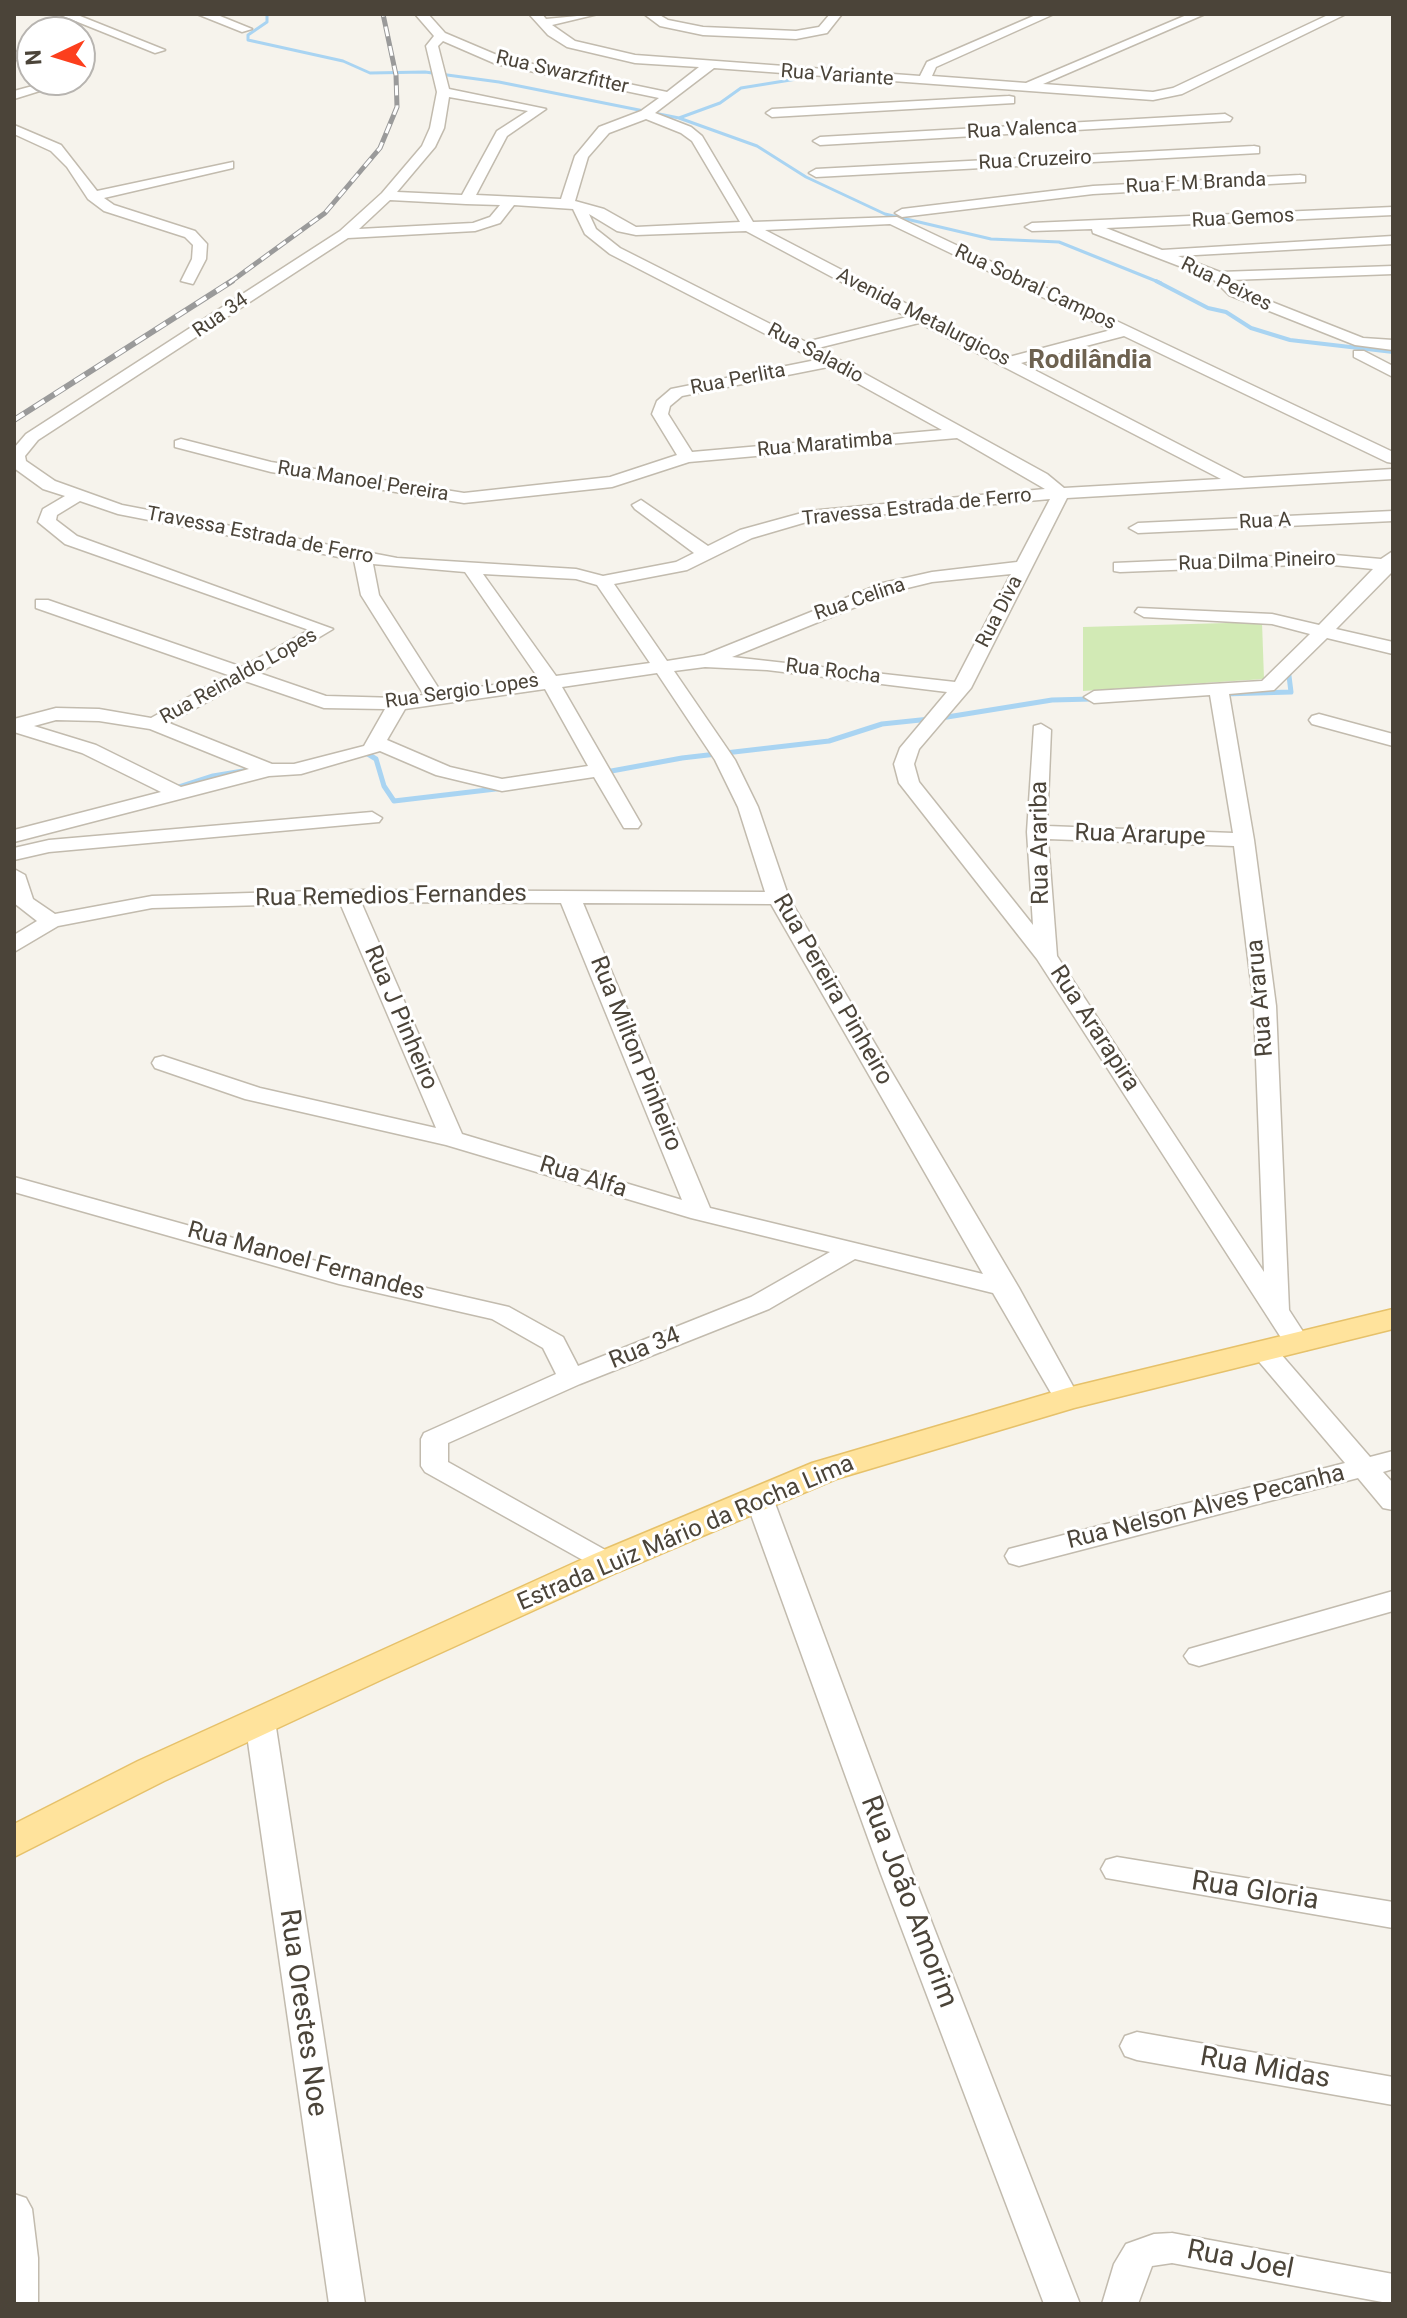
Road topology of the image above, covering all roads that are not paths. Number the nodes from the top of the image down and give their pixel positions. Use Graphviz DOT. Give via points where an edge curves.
graph roads {
  1 [pos="64,14"];
  2 [pos="203,14"];
  3 [pos="421,14"];
  4 [pos="592,14"];
  5 [pos="650,14"];
  6 [pos="836,14"];
  7 [pos="1048,14"];
  8 [pos="1199,14"];
  9 [pos="1340,14"];
  10 [pos="538,18"];
  11 [pos="246,29"];
  12 [pos="441,36"];
  13 [pos="159,50"];
  14 [pos="709,66"];
  15 [pos="440,80"];
  16 [pos="923,82"];
  17 [pos="1022,94"];
  18 [pos="669,96"];
  19 [pos="648,112"];
  20 [pos="772,113"];
  21 [pos="1225,118"];
  22 [pos="14,129"];
  23 [pos="820,141"];
  24 [pos="1056,144"];
  25 [pos="1254,150"];
  26 [pos="228,165"];
  27 [pos="816,173"];
  28 [pos="1300,179"];
  29 [pos="1093,190"];
  30 [pos="93,196"];
  31 [pos="387,196"];
  32 [pos="466,200"];
  33 [pos="509,202"];
  34 [pos="573,205"];
  35 [pos="1393,211"];
  36 [pos="902,213"];
  37 [pos="1336,214"];
  38 [pos="749,226"];
  39 [pos="1032,227"];
  40 [pos="1093,227"];
  41 [pos="345,234"];
  42 [pos="1393,240"];
  43 [pos="1364,242"];
  44 [pos="1157,253"];
  45 [pos="1393,269"];
  46 [pos="1218,276"];
  47 [pos="188,281"];
  48 [pos="924,317"];
  49 [pos="1125,331"];
  50 [pos="1393,345"];
  51 [pos="804,347"];
  52 [pos="1359,348"];
  53 [pos="829,362"];
  54 [pos="1009,362"];
  55 [pos="1393,372"];
  56 [pos="962,433"];
  57 [pos="181,444"];
  58 [pos="687,457"];
  59 [pos="1393,458"];
  60 [pos="1393,474"];
  61 [pos="1238,481"];
  62 [pos="1061,494"];
  63 [pos="75,497"];
  64 [pos="641,505"];
  65 [pos="1393,516"];
  66 [pos="1138,528"];
  67 [pos="362,555"];
  68 [pos="709,555"];
  69 [pos="1388,562"];
  70 [pos="1023,567"];
  71 [pos="1120,567"];
  72 [pos="471,569"];
  73 [pos="603,581"];
  74 [pos="42,604"];
  75 [pos="1144,612"];
  76 [pos="1325,630"];
  77 [pos="1393,648"];
  78 [pos="705,661"];
  79 [pos="660,665"];
  80 [pos="245,676"];
  81 [pos="549,680"];
  82 [pos="961,688"];
  83 [pos="1219,690"];
  84 [pos="1094,697"];
  85 [pos="436,699"];
  86 [pos="398,704"];
  87 [pos="934,718"];
  88 [pos="1319,720"];
  89 [pos="154,724"];
  90 [pos="14,726"];
  91 [pos="1041,730"];
  92 [pos="1393,740"];
  93 [pos="378,743"];
  94 [pos="260,766"];
  95 [pos="601,773"];
  96 [pos="179,794"];
  97 [pos="372,818"];
  98 [pos="631,824"];
  99 [pos="1037,832"];
  100 [pos="14,836"];
  101 [pos="1244,840"];
  102 [pos="14,854"];
  103 [pos="14,875"];
  104 [pos="348,896"];
  105 [pos="569,896"];
  106 [pos="778,898"];
  107 [pos="51,921"];
  108 [pos="14,945"];
  109 [pos="1046,956"];
  110 [pos="163,1063"];
  111 [pos="452,1139"];
  112 [pos="14,1184"];
  113 [pos="700,1213"];
  114 [pos="852,1250"];
  115 [pos="1006,1288"];
  116 [pos="1278,1310"];
  117 [pos="1393,1319"];
  118 [pos="1281,1348"];
  119 [pos="571,1378"];
  120 [pos="1067,1399"];
  121 [pos="1393,1460"];
  122 [pos="1365,1468"];
  123 [pos="759,1498"];
  124 [pos="1393,1501"];
  125 [pos="1019,1556"];
  126 [pos="606,1563"];
  127 [pos="1393,1601"];
  128 [pos="1199,1656"];
  129 [pos="260,1721"];
  130 [pos="18,1836"];
  131 [pos="1117,1869"];
  132 [pos="1393,1915"];
  133 [pos="1137,2046"];
  134 [pos="1393,2091"];
  135 [pos="14,2209"];
  136 [pos="1393,2290"];
  137 [pos="20,2304"];
  138 [pos="347,2304"];
  139 [pos="1062,2304"];
  140 [pos="1120,2304"];
  1 -- 13 [label="street"];
  2 -- 11 [label="street"];
  3 -- 12 [label="street, Rua Swarzfitter"];
  4 -- 10 [label="street"];
  5 -- 6 [label="street" via="664,23 703,31 796,35 823,30"];
  7 -- 16 [label="street" via="939,61 924,74"];
  8 -- 17 [label="street"];
  9 -- 17 [label="street" via="1177,91 1153,96"];
  10 -- 14 [label="street, Rua Variante" via="571,44 596,52"];
  12 -- 15 [label="street" via="432,46"];
  12 -- 18 [label="street, Rua Swarzfitter" via="521,67"];
  14 -- 16 [label="street, Rua Variante"];
  14 -- 18 [label="street"];
  15 -- 31 [label="street" via="437,128 428,147"];
  15 -- 32 [label="street" via="540,109 502,134"];
  16 -- 17 [label="street, Rua Variante" via="1009,87"];
  17 -- 20 [label="street"];
  17 -- 24 [label="street"];
  18 -- 19 [label="street"];
  19 -- 34 [label="street" via="604,130 582,156"];
  19 -- 38 [label="street, Avenida Metalurgicos" via="697,139"];
  21 -- 24 [label="street, Rua Valenca"];
  22 -- 30 [label="street" via="56,148"];
  23 -- 24 [label="street, Rua Valenca"];
  24 -- 25 [label="street, Rua Cruzeiro"];
  24 -- 27 [label="street, Rua Cruzeiro"];
  24 -- 29 [label="street"];
  26 -- 30 [label="street"];
  28 -- 29 [label="street, Rua F M Branda"];
  29 -- 36 [label="street, Rua F M Branda"];
  30 -- 47 [label="street" via="115,211 190,234 200,244"];
  31 -- 32 [label="street"];
  31 -- 41 [label="street"];
  32 -- 33 [label="street"];
  33 -- 34 [label="street"];
  33 -- 41 [label="street" via="495,220 475,227"];
  34 -- 38 [label="street, Rua Sobral Campos" via="636,231"];
  34 -- 51 [label="street, Rua Saladio" via="590,231 615,251"];
  35 -- 37 [label="street, Rua Gemos"];
  37 -- 40 [label="street, Rua Gemos"];
  37 -- 43 [label="street"];
  38 -- 48 [label="street, Avenida Metalurgicos"];
  38 -- 49 [label="street, Rua Sobral Campos" via="892,220"];
  39 -- 40 [label="street, Rua Gemos"];
  40 -- 44 [label="street, Rua Peixes"];
  41 -- 63 [label="street, Rua 34" via="22,445 18,463"];
  42 -- 43 [label="street"];
  43 -- 44 [label="street"];
  43 -- 45 [label="street"];
  44 -- 46 [label="street, Rua Peixes"];
  45 -- 46 [label="street"];
  46 -- 52 [label="street, Rua Peixes" via="1234,292"];
  48 -- 51 [label="street, Rua Perlita"];
  48 -- 54 [label="street, Avenida Metalurgicos"];
  49 -- 54 [label="street"];
  49 -- 59 [label="street, Rua Sobral Campos"];
  50 -- 52 [label="street"];
  51 -- 53 [label="street, Rua Saladio"];
  52 -- 55 [label="street"];
  53 -- 56 [label="street, Rua Saladio"];
  53 -- 58 [label="street, Rua Perlita" via="677,392 660,414"];
  54 -- 61 [label="street, Avenida Metalurgicos"];
  56 -- 58 [label="street, Rua Maratimba"];
  56 -- 62 [label="street, Rua Saladio"];
  57 -- 58 [label="street, Rua Manoel Pereira" via="271,467 464,498 612,482"];
  60 -- 61 [label="street, Travessa Estrada de Ferro"];
  61 -- 62 [label="street, Travessa Estrada de Ferro"];
  62 -- 68 [label="street, Travessa Estrada de Ferro" via="809,516 746,534"];
  62 -- 70 [label="street, Rua Diva"];
  63 -- 67 [label="street, Travessa Estrada de Ferro"];
  63 -- 80 [label="street, Rua Reinaldo Lopes" via="49,513 47,522 71,540 324,629"];
  64 -- 68 [label="street"];
  65 -- 66 [label="street, Rua A"];
  67 -- 72 [label="street, Travessa Estrada de Ferro"];
  67 -- 85 [label="street" via="370,595"];
  68 -- 73 [label="street, Travessa Estrada de Ferro" via="681,566"];
  69 -- 71 [label="street, Rua Dilma Pineiro" via="1323,559"];
  69 -- 76 [label="street"];
  70 -- 78 [label="street, Rua Celina" via="889,587"];
  70 -- 82 [label="street, Rua Diva"];
  72 -- 73 [label="street, Travessa Estrada de Ferro" via="576,574"];
  72 -- 81 [label="street"];
  73 -- 79 [label="street, Rua Pereira Pinheiro"];
  74 -- 80 [label="street, Rua Sergio Lopes"];
  75 -- 76 [label="street" via="1236,615"];
  76 -- 77 [label="street"];
  76 -- 83 [label="street" via="1272,684"];
  78 -- 79 [label="street, Rua Sergio Lopes"];
  78 -- 82 [label="street, Rua Rocha"];
  79 -- 81 [label="street, Rua Sergio Lopes"];
  79 -- 106 [label="street, Rua Pereira Pinheiro" via="720,753 748,807"];
  80 -- 86 [label="street, Rua Sergio Lopes" via="324,702"];
  80 -- 89 [label="street, Rua Reinaldo Lopes"];
  81 -- 85 [label="street, Rua Sergio Lopes"];
  81 -- 95 [label="street"];
  82 -- 87 [label="street, Rua Diva"];
  83 -- 84 [label="street"];
  83 -- 101 [label="street, Rua Ararua"];
  85 -- 86 [label="street, Rua Sergio Lopes"];
  86 -- 93 [label="street"];
  87 -- 109 [label="street, Rua Ararapira" via="910,748 904,764 909,783"];
  88 -- 92 [label="street"];
  89 -- 90 [label="street" via="81,713"];
  89 -- 94 [label="street"];
  90 -- 96 [label="street" via="89,749"];
  91 -- 99 [label="street, Rua Arariba"];
  93 -- 94 [label="street" via="356,756 294,770"];
  93 -- 95 [label="street" via="443,771 502,785"];
  94 -- 96 [label="street"];
  95 -- 98 [label="street"];
  96 -- 100 [label="street"];
  97 -- 102 [label="street" via="49,846"];
  99 -- 101 [label="street, Rua Ararupe"];
  99 -- 109 [label="street, Rua Arariba"];
  101 -- 116 [label="street, Rua Ararua" via="1265,1006"];
  103 -- 107 [label="street" via="24,902"];
  104 -- 105 [label="street, Rua Remedios Fernandes"];
  104 -- 107 [label="street, Rua Remedios Fernandes" via="152,902"];
  104 -- 111 [label="street, Rua J Pinheiro"];
  105 -- 106 [label="street, Rua Remedios Fernandes"];
  105 -- 113 [label="street, Rua Milton Pinheiro"];
  106 -- 115 [label="street, Rua Pereira Pinheiro"];
  107 -- 108 [label="street, Rua Remedios Fernandes"];
  109 -- 116 [label="street, Rua Ararapira"];
  110 -- 111 [label="street, Rua Alfa" via="296,1106"];
  111 -- 113 [label="street, Rua Alfa"];
  112 -- 119 [label="street, Rua Manoel Fernandes" via="348,1278 500,1313 554,1343"];
  113 -- 114 [label="street, Rua Alfa"];
  114 -- 115 [label="street, Rua Alfa"];
  114 -- 119 [label="street, Rua 34" via="760,1303"];
  115 -- 120 [label="street, Rua Pereira Pinheiro"];
  116 -- 118 [label="street, Rua Ararapira"];
  117 -- 118 [label="main road, Estrada Luiz Mário da Rocha Lima"];
  118 -- 120 [label="main road, Estrada Luiz Mário da Rocha Lima"];
  118 -- 122 [label="street, Rua Ararapira"];
  119 -- 126 [label="street, Rua 34" via="434,1439 435,1466"];
  120 -- 123 [label="main road, Estrada Luiz Mário da Rocha Lima" via="824,1471"];
  121 -- 122 [label="street, Rua Nelson Alves Pecanha"];
  122 -- 124 [label="street, Rua Ararapira"];
  122 -- 125 [label="street, Rua Nelson Alves Pecanha"];
  123 -- 126 [label="main road, Estrada Luiz Mário da Rocha Lima"];
  123 -- 139 [label="street, Rua João Amorim"];
  126 -- 129 [label="main road, Estrada Luiz Mário da Rocha Lima"];
  127 -- 128 [label="street"];
  129 -- 130 [label="main road, Estrada Luiz Mário da Rocha Lima"];
  129 -- 138 [label="street, Rua Orestes Noe"];
  131 -- 132 [label="street, Rua Gloria"];
  133 -- 134 [label="street, Rua Midas"];
  135 -- 137 [label="street"];
  136 -- 140 [label="street, Rua Joel" via="1172,2248 1139,2255"];
}
